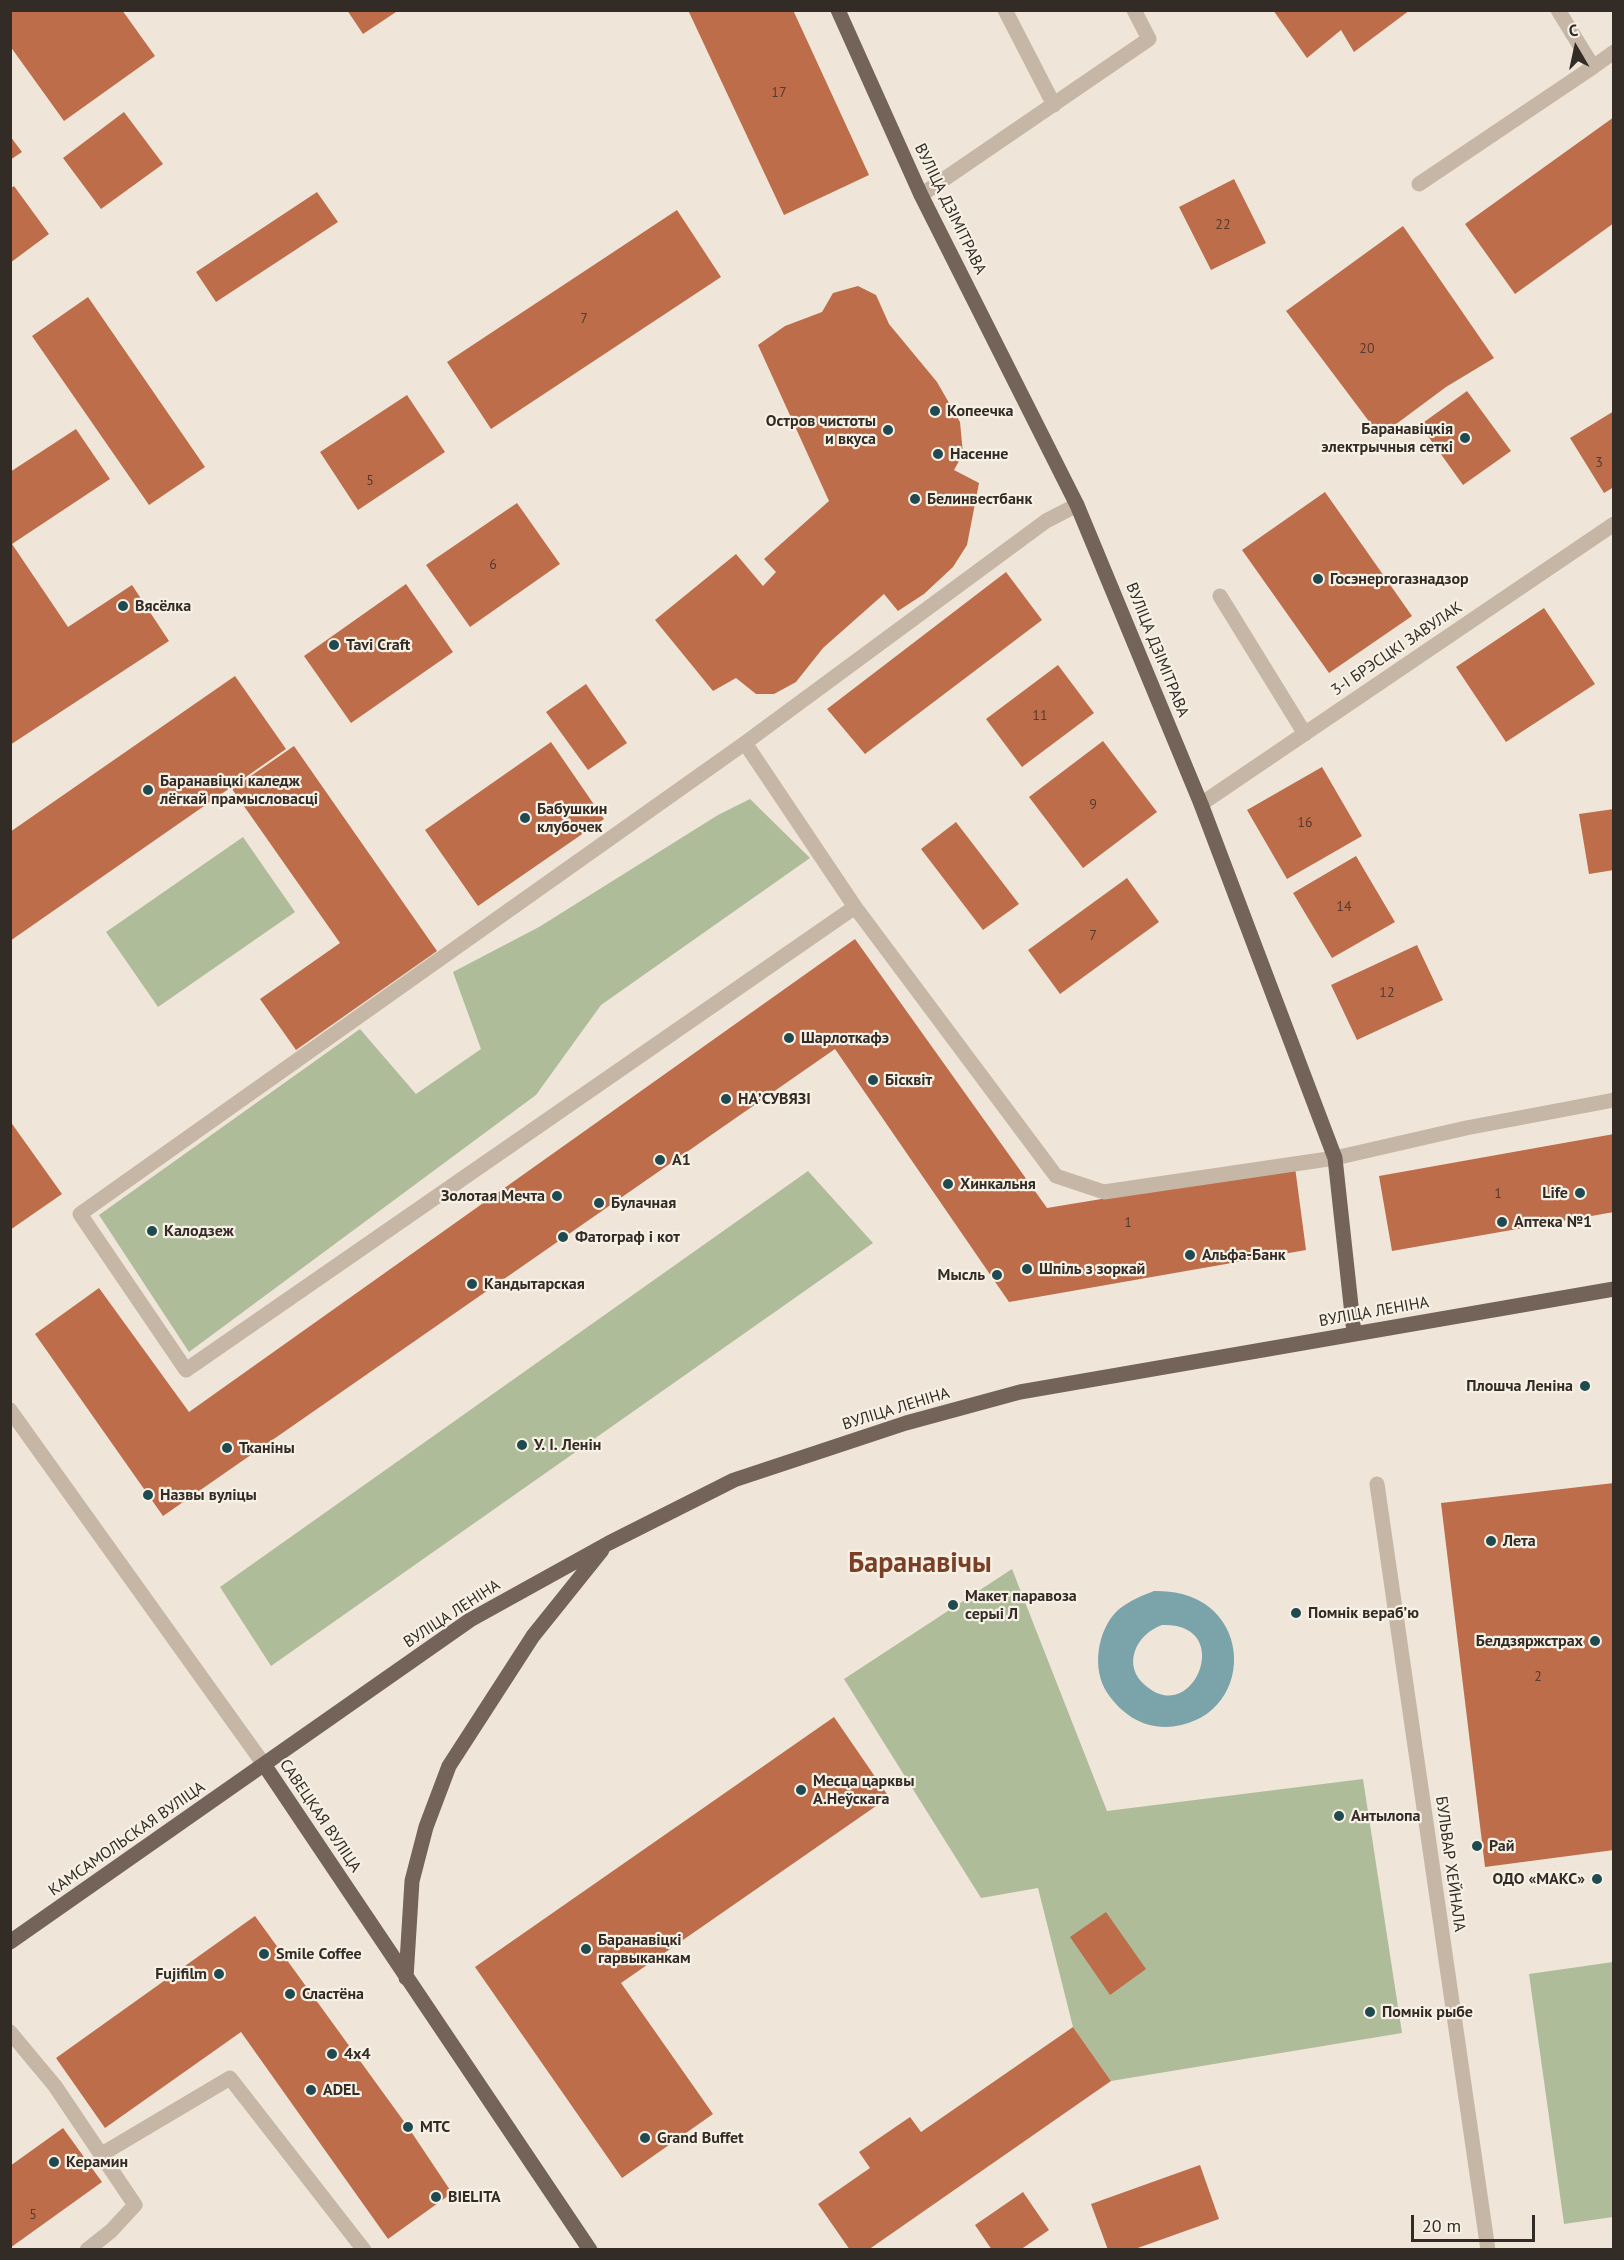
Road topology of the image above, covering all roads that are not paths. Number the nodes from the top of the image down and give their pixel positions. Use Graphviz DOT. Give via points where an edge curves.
graph roads {
  1 [pos="838,10"];
  2 [pos="1005,10"];
  3 [pos="1134,10"];
  4 [pos="1558,10"];
  5 [pos="1614,52"];
  6 [pos="1593,67"];
  7 [pos="1054,105"];
  8 [pos="1419,184"];
  9 [pos="921,195"];
  10 [pos="1077,505"];
  11 [pos="1614,524"];
  12 [pos="1220,596"];
  13 [pos="1305,734"];
  14 [pos="745,744"];
  15 [pos="1201,804"];
  16 [pos="855,907"];
  17 [pos="1614,1100"];
  18 [pos="1335,1158"];
  19 [pos="1614,1289"];
  20 [pos="1354,1333"];
  21 [pos="10,1410"];
  22 [pos="1377,1484"];
  23 [pos="609,1543"];
  24 [pos="265,1766"];
  25 [pos="10,1942"];
  26 [pos="406,1978"];
  27 [pos="10,2032"];
  28 [pos="102,2154"];
  29 [pos="87,2250"];
  30 [pos="364,2250"];
  31 [pos="590,2250"];
  32 [pos="1488,2250"];
  1 -- 9 [label="main road, ВУЛІЦА ДЗІМІТРАВА"];
  2 -- 7 [label="street"];
  3 -- 7 [label="street" via="1149,39"];
  4 -- 6 [label="street"];
  5 -- 6 [label="street"];
  6 -- 8 [label="street"];
  7 -- 9 [label="street"];
  9 -- 10 [label="main road, ВУЛІЦА ДЗІМІТРАВА"];
  10 -- 14 [label="street" via="1046,521"];
  10 -- 15 [label="main road, ВУЛІЦА ДЗІМІТРАВА"];
  11 -- 13 [label="street, 3-І БРЭСЦКІ ЗАВУЛАК"];
  12 -- 13 [label="street"];
  13 -- 15 [label="street, 3-І БРЭСЦКІ ЗАВУЛАК"];
  14 -- 16 [label="street"];
  14 -- 16 [label="street" via="80,1214 186,1370"];
  15 -- 18 [label="main road, ВУЛІЦА ДЗІМІТРАВА"];
  16 -- 18 [label="street" via="1056,1176 1104,1192"];
  17 -- 18 [label="street"];
  18 -- 20 [label="main road, ВУЛІЦА ДЗІМІТРАВА"];
  19 -- 20 [label="main road, ВУЛІЦА ЛЕНІНА"];
  20 -- 23 [label="main road, ВУЛІЦА ЛЕНІНА" via="1020,1392 906,1423 734,1480"];
  21 -- 24 [label="street, САВЕЦКАЯ ВУЛІЦА"];
  22 -- 32 [label="street, БУЛЬВАР ХЕЙНАЛА"];
  23 -- 24 [label="main road, ВУЛІЦА ЛЕНІНА" via="470,1620"];
  23 -- 26 [label="main road" via="533,1636 449,1766 426,1827 412,1881"];
  24 -- 25 [label="main road, КАМСАМОЛЬСКАЯ ВУЛІЦА"];
  24 -- 26 [label="main road, САВЕЦКАЯ ВУЛІЦА"];
  26 -- 31 [label="main road, САВЕЦКАЯ ВУЛІЦА"];
  27 -- 28 [label="street" via="55,2086"];
  28 -- 29 [label="street" via="135,2205"];
  28 -- 30 [label="street" via="230,2078"];
}
